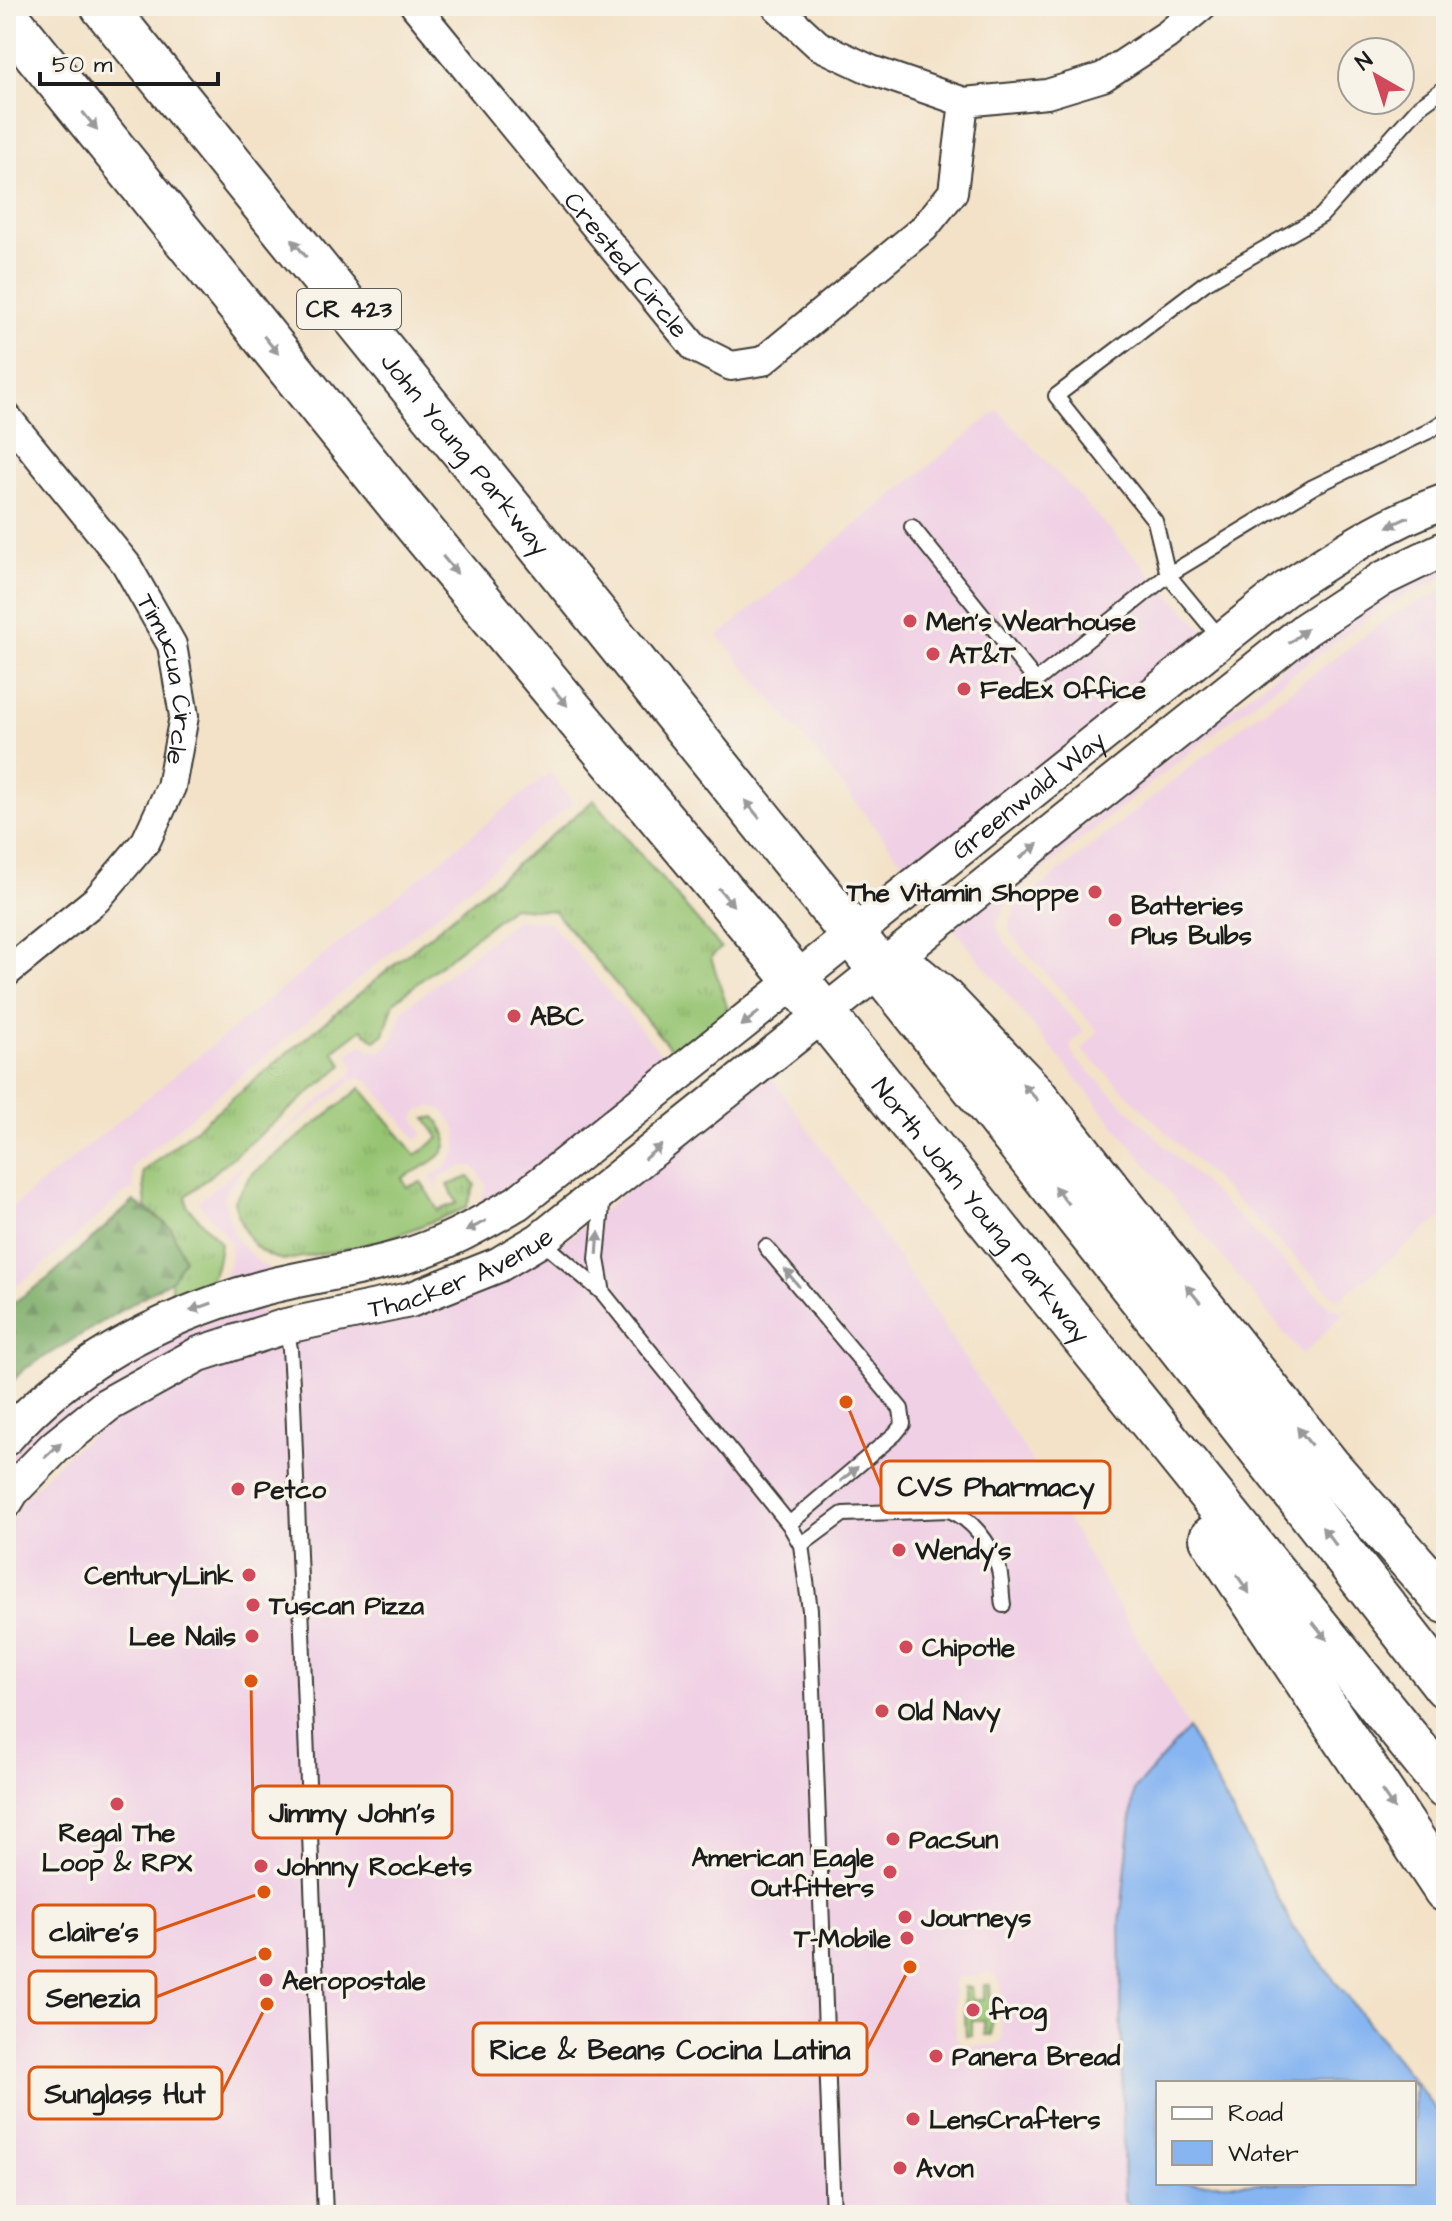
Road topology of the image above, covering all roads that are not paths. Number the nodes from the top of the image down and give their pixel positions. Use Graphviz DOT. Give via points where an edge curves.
graph roads {
  1 [pos="103,6"];
  2 [pos="415,6"];
  3 [pos="776,6"];
  4 [pos="1202,6"];
  5 [pos="6,16"];
  6 [pos="1446,87"];
  7 [pos="964,102"];
  8 [pos="6,416"];
  9 [pos="1446,420"];
  10 [pos="1446,501"];
  11 [pos="912,527"];
  12 [pos="1446,548"];
  13 [pos="1168,575"];
  14 [pos="1221,640"];
  15 [pos="1251,673"];
  16 [pos="854,934"];
  17 [pos="888,964"];
  18 [pos="6,973"];
  19 [pos="797,981"];
  20 [pos="824,1015"];
  21 [pos="552,1177"];
  22 [pos="603,1192"];
  23 [pos="990,1222"];
  24 [pos="540,1240"];
  25 [pos="766,1247"];
  26 [pos="261,1288"];
  27 [pos="603,1293"];
  28 [pos="286,1326"];
  29 [pos="6,1438"];
  30 [pos="6,1501"];
  31 [pos="789,1524"];
  32 [pos="801,1545"];
  33 [pos="1446,1601"];
  34 [pos="1003,1605"];
  35 [pos="1446,1686"];
  36 [pos="1446,1787"];
  37 [pos="1446,1890"];
  38 [pos="325,2215"];
  39 [pos="833,2215"];
  16 -- 1 [label="highway, John Young Parkway / CR 423, one-way"];
  2 -- 7 [label="street, Crested Circle" via="695,348 731,366 763,361 924,228 953,192"];
  3 -- 7 [label="street" via="818,45 871,70"];
  4 -- 7 [label="street" via="1103,77 1047,94"];
  5 -- 19 [label="highway, North John Young Parkway / CR 423, one-way" via="400,505"];
  6 -- 13 [label="lane" via="1420,106 1321,216 1205,283 1056,396 1155,521"];
  8 -- 18 [label="street, Timucua Circle" via="126,564 172,645 184,716 171,787 146,841 97,899"];
  9 -- 13 [label="lane" via="1313,487"];
  10 -- 14 [label="street, Greenwald Way, one-way" via="1335,556"];
  11 -- 13 [label="lane" via="1036,681"];
  15 -- 12 [label="street, Greenwald Way, one-way" via="1345,602"];
  13 -- 14 [label="lane"];
  14 -- 15 [label="street"];
  14 -- 16 [label="street, Greenwald Way"];
  17 -- 15 [label="street, Greenwald Way, one-way"];
  16 -- 17 [label="highway"];
  16 -- 19 [label="street, Thacker Avenue"];
  17 -- 20 [label="street, Thacker Avenue"];
  33 -- 17 [label="highway, one-way" via="1328,1466 1032,1093 941,998"];
  35 -- 17 [label="highway, one-way"];
  19 -- 20 [label="highway, North John Young Parkway"];
  19 -- 21 [label="street, Thacker Avenue, one-way"];
  22 -- 20 [label="street, Thacker Avenue, one-way"];
  20 -- 23 [label="highway, North John Young Parkway"];
  21 -- 24 [label="street" via="533,1213"];
  21 -- 26 [label="street, Thacker Avenue, one-way" via="517,1203 403,1257"];
  22 -- 24 [label="street, Thacker Avenue"];
  27 -- 22 [label="lane, one-way" via="597,1259"];
  23 -- 36 [label="highway, North John Young Parkway, one-way"];
  23 -- 37 [label="highway, one-way" via="1161,1462"];
  24 -- 27 [label="lane"];
  24 -- 28 [label="street, Thacker Avenue" via="498,1265 410,1300"];
  31 -- 25 [label="lane, one-way" via="903,1424 901,1409"];
  26 -- 28 [label="street"];
  26 -- 29 [label="street, Thacker Avenue, one-way" via="196,1308 132,1337 70,1377"];
  27 -- 31 [label="lane"];
  30 -- 28 [label="street, Thacker Avenue, one-way" via="55,1447 107,1405 199,1354"];
  28 -- 38 [label="lane" via="294,1417"];
  31 -- 32 [label="lane"];
  32 -- 34 [label="lane" via="843,1514 949,1510 964,1516 999,1567"];
  32 -- 39 [label="lane" via="810,1610"];
}
